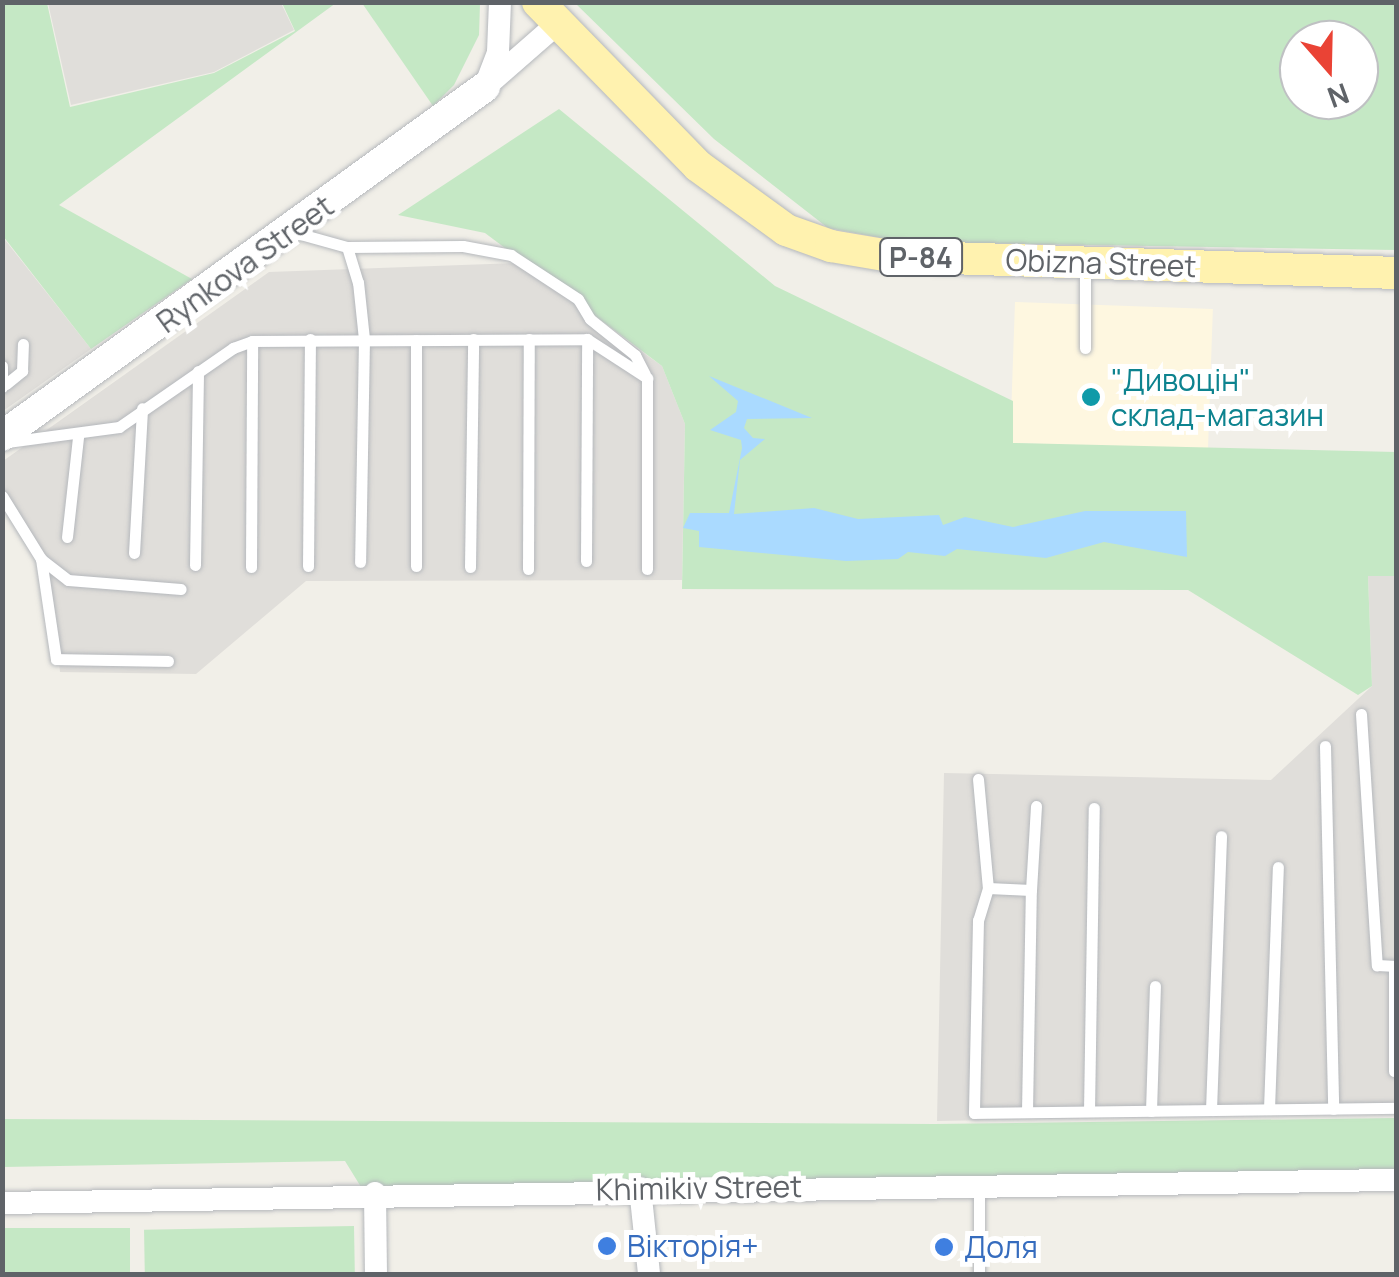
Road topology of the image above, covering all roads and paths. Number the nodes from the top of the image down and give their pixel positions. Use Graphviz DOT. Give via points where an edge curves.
graph roads {
  1 [pos="500,2"];
  2 [pos="548,13"];
  3 [pos="485,87"];
  4 [pos="293,232"];
  5 [pos="347,247"];
  6 [pos="1085,262"];
  7 [pos="1396,272"];
  8 [pos="310,339"];
  9 [pos="473,339"];
  10 [pos="529,339"];
  11 [pos="588,339"];
  12 [pos="364,340"];
  13 [pos="416,340"];
  14 [pos="252,341"];
  15 [pos="24,344"];
  16 [pos="1085,348"];
  17 [pos="2,366"];
  18 [pos="198,371"];
  19 [pos="647,378"];
  20 [pos="4,386"];
  21 [pos="142,408"];
  22 [pos="4,434"];
  23 [pos="78,438"];
  24 [pos="2,496"];
  25 [pos="66,537"];
  26 [pos="134,553"];
  27 [pos="41,559"];
  28 [pos="586,561"];
  29 [pos="360,562"];
  30 [pos="195,565"];
  31 [pos="308,566"];
  32 [pos="416,566"];
  33 [pos="470,566"];
  34 [pos="251,567"];
  35 [pos="647,568"];
  36 [pos="528,570"];
  37 [pos="181,589"];
  38 [pos="168,661"];
  39 [pos="1360,714"];
  40 [pos="1325,746"];
  41 [pos="978,779"];
  42 [pos="1036,806"];
  43 [pos="1094,808"];
  44 [pos="1222,836"];
  45 [pos="1278,866"];
  46 [pos="988,888"];
  47 [pos="1032,890"];
  48 [pos="1396,966"];
  49 [pos="1155,986"];
  50 [pos="1394,1072"];
  51 [pos="1396,1108"];
  52 [pos="1268,1109"];
  53 [pos="1332,1109"];
  54 [pos="1151,1110"];
  55 [pos="1211,1110"];
  56 [pos="1027,1112"];
  57 [pos="1089,1112"];
  58 [pos="1396,1180"];
  59 [pos="979,1185"];
  60 [pos="640,1188"];
  61 [pos="375,1193"];
  62 [pos="2,1202"];
  63 [pos="376,1274"];
  64 [pos="650,1274"];
  65 [pos="980,1274"];
  1 -- 3 [label="street" via="498,52"];
  2 -- 3 [label="street, Rynkova Street"];
  2 -- 6 [label="main road, Obizna Street / Р-84" via="698,166 786,230 890,256"];
  3 -- 4 [label="main road, Rynkova Street"];
  4 -- 5 [label="lane"];
  4 -- 22 [label="main road, Rynkova Street"];
  5 -- 12 [label="lane"];
  5 -- 19 [label="lane" via="464,246 510,255 578,299 590,319 635,355"];
  6 -- 7 [label="main road, Obizna Street / Р-84"];
  6 -- 16 [label="lane"];
  8 -- 12 [label="lane"];
  8 -- 14 [label="lane"];
  8 -- 31 [label="lane"];
  9 -- 10 [label="lane"];
  9 -- 13 [label="lane"];
  9 -- 33 [label="lane"];
  10 -- 11 [label="lane"];
  10 -- 36 [label="lane"];
  11 -- 19 [label="lane"];
  11 -- 28 [label="lane"];
  12 -- 13 [label="lane"];
  12 -- 29 [label="lane"];
  13 -- 32 [label="lane"];
  14 -- 18 [label="lane"];
  14 -- 34 [label="lane"];
  15 -- 20 [label="lane" via="22,371"];
  17 -- 20 [label="lane"];
  18 -- 21 [label="lane"];
  18 -- 30 [label="lane"];
  19 -- 35 [label="lane"];
  21 -- 23 [label="lane" via="119,427"];
  21 -- 26 [label="lane"];
  22 -- 23 [label="lane"];
  23 -- 25 [label="lane"];
  24 -- 27 [label="lane"];
  27 -- 37 [label="lane" via="68,580 98,587"];
  27 -- 38 [label="lane" via="56,659"];
  39 -- 48 [label="lane" via="1377,965"];
  40 -- 53 [label="lane"];
  41 -- 46 [label="lane"];
  42 -- 47 [label="lane"];
  43 -- 57 [label="lane"];
  44 -- 55 [label="lane"];
  45 -- 52 [label="lane"];
  46 -- 47 [label="lane"];
  46 -- 56 [label="lane" via="978,920 974,1113"];
  47 -- 56 [label="lane"];
  48 -- 50 [label="lane"];
  49 -- 54 [label="lane"];
  51 -- 53 [label="lane"];
  52 -- 53 [label="lane"];
  52 -- 55 [label="lane"];
  54 -- 55 [label="lane"];
  54 -- 57 [label="lane"];
  56 -- 57 [label="lane"];
  58 -- 59 [label="street, Khimikiv Street"];
  59 -- 60 [label="street, Khimikiv Street"];
  59 -- 65 [label="lane"];
  60 -- 61 [label="street, Khimikiv Street"];
  60 -- 64 [label="street"];
  61 -- 62 [label="street, Khimikiv Street"];
  61 -- 63 [label="street"];
}
